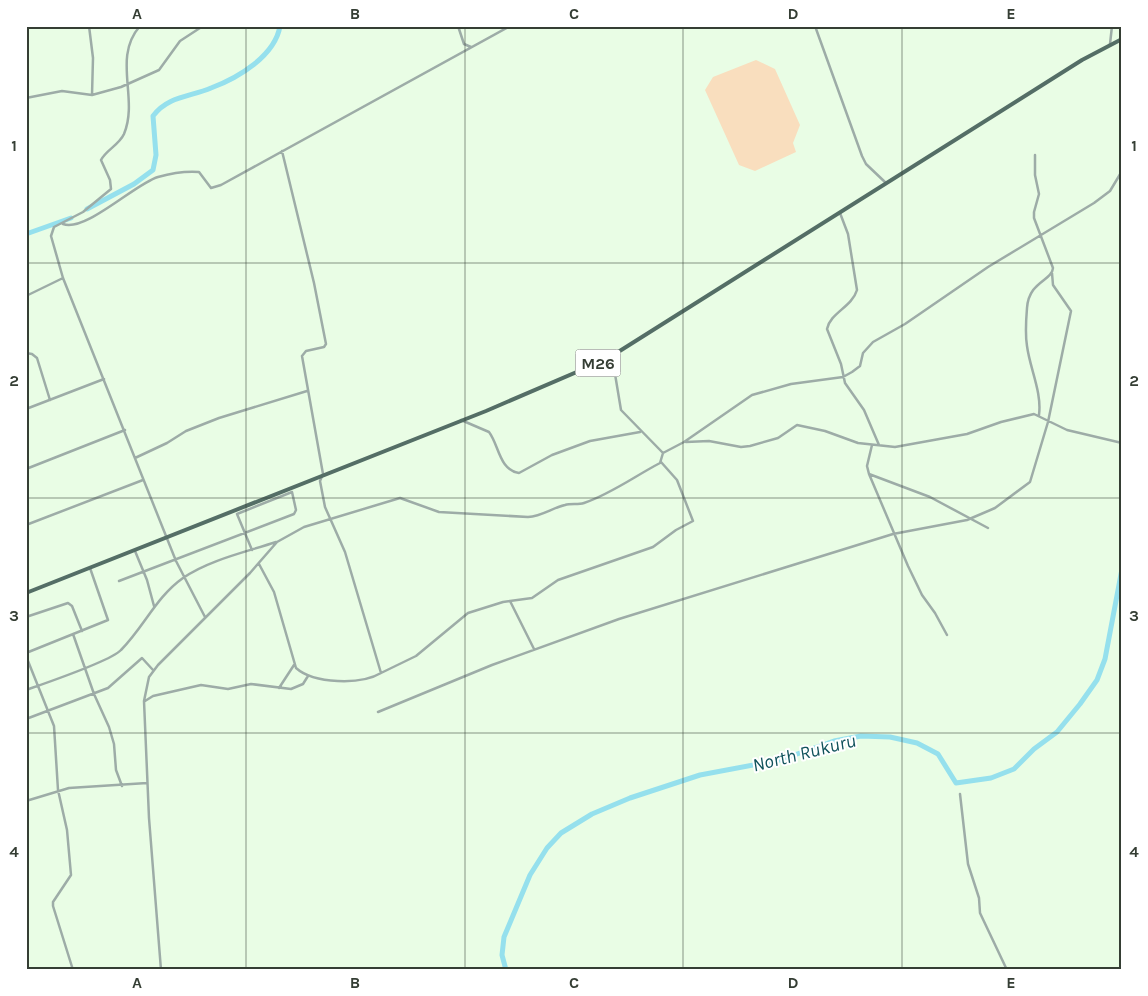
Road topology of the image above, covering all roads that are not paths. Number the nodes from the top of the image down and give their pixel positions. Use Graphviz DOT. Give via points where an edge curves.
graph roads {
  1 [pos="89,26"];
  2 [pos="140,26"];
  3 [pos="203,26"];
  4 [pos="458,26"];
  5 [pos="510,26"];
  6 [pos="816,26"];
  7 [pos="1112,26"];
  8 [pos="1122,39"];
  9 [pos="1110,44"];
  10 [pos="472,47"];
  11 [pos="128,84"];
  12 [pos="92,95"];
  13 [pos="26,98"];
  14 [pos="282,151"];
  15 [pos="1036,155"];
  16 [pos="1122,171"];
  17 [pos="886,183"];
  18 [pos="840,213"];
  19 [pos="62,224"];
  20 [pos="1039,236"];
  21 [pos="1052,273"];
  22 [pos="63,278"];
  23 [pos="26,296"];
  24 [pos="26,353"];
  25 [pos="607,359"];
  26 [pos="843,377"];
  27 [pos="104,379"];
  28 [pos="308,390"];
  29 [pos="50,400"];
  30 [pos="26,409"];
  31 [pos="1039,415"];
  32 [pos="461,420"];
  33 [pos="1048,422"];
  34 [pos="125,430"];
  35 [pos="640,432"];
  36 [pos="684,442"];
  37 [pos="1122,443"];
  38 [pos="872,445"];
  39 [pos="879,445"];
  40 [pos="663,453"];
  41 [pos="135,458"];
  42 [pos="661,462"];
  43 [pos="26,469"];
  44 [pos="323,474"];
  45 [pos="869,474"];
  46 [pos="143,480"];
  47 [pos="236,512"];
  48 [pos="971,518"];
  49 [pos="330,519"];
  50 [pos="26,525"];
  51 [pos="988,528"];
  52 [pos="245,532"];
  53 [pos="893,534"];
  54 [pos="167,537"];
  55 [pos="276,542"];
  56 [pos="135,550"];
  57 [pos="252,550"];
  58 [pos="176,561"];
  59 [pos="259,564"];
  60 [pos="90,568"];
  61 [pos="143,573"];
  62 [pos="184,577"];
  63 [pos="119,581"];
  64 [pos="26,593"];
  65 [pos="510,601"];
  66 [pos="154,606"];
  67 [pos="26,617"];
  68 [pos="205,617"];
  69 [pos="82,632"];
  70 [pos="73,634"];
  71 [pos="946,635"];
  72 [pos="534,650"];
  73 [pos="26,655"];
  74 [pos="294,665"];
  75 [pos="86,667"];
  76 [pos="153,670"];
  77 [pos="381,673"];
  78 [pos="308,676"];
  79 [pos="38,686"];
  80 [pos="279,688"];
  81 [pos="26,690"];
  82 [pos="94,694"];
  83 [pos="144,701"];
  84 [pos="50,711"];
  85 [pos="378,712"];
  86 [pos="26,719"];
  87 [pos="147,783"];
  88 [pos="122,786"];
  89 [pos="58,790"];
  90 [pos="960,794"];
  91 [pos="26,801"];
  92 [pos="73,970"];
  93 [pos="161,970"];
  94 [pos="1007,970"];
  1 -- 12 [label="street" via="93,58"];
  2 -- 11 [label="street" via="132,36 126,61"];
  3 -- 11 [label="street" via="180,41 159,70"];
  4 -- 10 [label="street" via="464,44"];
  5 -- 10 [label="street"];
  6 -- 17 [label="street" via="862,156"];
  7 -- 9 [label="street"];
  8 -- 9 [label="main road, M26"];
  9 -- 17 [label="main road, M26"];
  10 -- 14 [label="street"];
  11 -- 12 [label="street"];
  11 -- 19 [label="street" via="130,103 124,134 101,160 111,189 99,201"];
  12 -- 13 [label="street" via="62,91"];
  14 -- 19 [label="street" via="213,188 199,172 157,177 95,216 72,225"];
  14 -- 28 [label="street" via="326,344 303,354"];
  15 -- 20 [label="street" via="1035,175 1039,194 1034,212"];
  16 -- 20 [label="street" via="1108,193"];
  17 -- 18 [label="main road, M26"];
  18 -- 25 [label="main road, M26"];
  18 -- 26 [label="street" via="848,234 857,284 854,299 827,326"];
  19 -- 22 [label="street" via="54,227 51,233"];
  20 -- 21 [label="street" via="1053,268"];
  20 -- 26 [label="street" via="873,342 863,353 860,366"];
  21 -- 31 [label="street" via="1034,287 1027,307 1027,346 1036,382"];
  21 -- 33 [label="street" via="1053,285 1071,311"];
  22 -- 23 [label="street"];
  22 -- 27 [label="street"];
  24 -- 29 [label="street" via="37,358"];
  25 -- 32 [label="main road, M26"];
  25 -- 35 [label="street" via="615,374 621,410"];
  26 -- 36 [label="street" via="792,384 752,395"];
  26 -- 39 [label="street" via="864,410"];
  27 -- 29 [label="street"];
  27 -- 34 [label="street"];
  28 -- 41 [label="street" via="219,418"];
  28 -- 44 [label="street"];
  29 -- 30 [label="street"];
  31 -- 33 [label="street"];
  31 -- 39 [label="street" via="1016,418 967,434 920,444"];
  32 -- 35 [label="street" via="489,432 503,461 519,473 552,455 590,441"];
  32 -- 44 [label="main road, M26"];
  33 -- 37 [label="street" via="1067,430"];
  33 -- 48 [label="street" via="1030,482 995,508"];
  34 -- 41 [label="street"];
  34 -- 43 [label="street"];
  35 -- 40 [label="street"];
  36 -- 38 [label="street" via="709,441 750,446 778,438 797,425"];
  36 -- 40 [label="street"];
  38 -- 39 [label="street"];
  38 -- 45 [label="street" via="867,466"];
  40 -- 42 [label="street"];
  41 -- 46 [label="street"];
  42 -- 49 [label="street" via="617,489 584,503 565,504 534,517 439,512 400,498"];
  42 -- 65 [label="street" via="677,480 694,521 653,547 555,581 532,598"];
  44 -- 47 [label="main road, M26"];
  44 -- 49 [label="street" via="320,481"];
  45 -- 48 [label="street" via="930,497"];
  45 -- 53 [label="street"];
  46 -- 50 [label="street"];
  46 -- 54 [label="street"];
  47 -- 52 [label="street"];
  47 -- 52 [label="street" via="292,492 294,514"];
  47 -- 54 [label="main road, M26"];
  48 -- 51 [label="street"];
  48 -- 53 [label="street"];
  49 -- 55 [label="street" via="299,529"];
  49 -- 77 [label="street" via="345,552"];
  52 -- 57 [label="street"];
  52 -- 58 [label="street"];
  53 -- 71 [label="street" via="922,595"];
  53 -- 72 [label="street" via="618,619"];
  54 -- 56 [label="main road, M26"];
  54 -- 58 [label="street"];
  55 -- 57 [label="street"];
  55 -- 59 [label="street"];
  56 -- 60 [label="main road, M26"];
  56 -- 61 [label="street"];
  57 -- 62 [label="street"];
  58 -- 61 [label="street"];
  58 -- 62 [label="street"];
  59 -- 68 [label="street"];
  59 -- 74 [label="street" via="274,592"];
  60 -- 64 [label="main road, M26"];
  60 -- 69 [label="street" via="108,620"];
  61 -- 63 [label="street"];
  61 -- 66 [label="street"];
  62 -- 66 [label="street"];
  62 -- 68 [label="street"];
  65 -- 72 [label="street"];
  65 -- 77 [label="street" via="461,617 416,656"];
  66 -- 75 [label="street" via="121,650"];
  67 -- 69 [label="street" via="68,603"];
  68 -- 76 [label="street"];
  69 -- 70 [label="street"];
  70 -- 73 [label="street"];
  70 -- 75 [label="street"];
  72 -- 85 [label="street"];
  73 -- 79 [label="street"];
  74 -- 78 [label="street"];
  74 -- 80 [label="street"];
  75 -- 79 [label="street"];
  75 -- 82 [label="street"];
  76 -- 82 [label="street" via="142,658 111,686"];
  76 -- 83 [label="street"];
  77 -- 78 [label="street" via="358,681"];
  78 -- 80 [label="street" via="297,687 289,690"];
  79 -- 81 [label="street"];
  79 -- 84 [label="street"];
  80 -- 83 [label="street" via="251,684 228,689 201,685"];
  82 -- 84 [label="street"];
  82 -- 88 [label="street" via="110,727 116,770"];
  83 -- 87 [label="street"];
  84 -- 86 [label="street"];
  84 -- 89 [label="street" via="55,733"];
  87 -- 88 [label="street"];
  87 -- 93 [label="street"];
  88 -- 89 [label="street"];
  89 -- 91 [label="street"];
  89 -- 92 [label="street" via="67,830 71,875 53,906"];
  90 -- 94 [label="street" via="967,859 979,898 980,913"];
}
